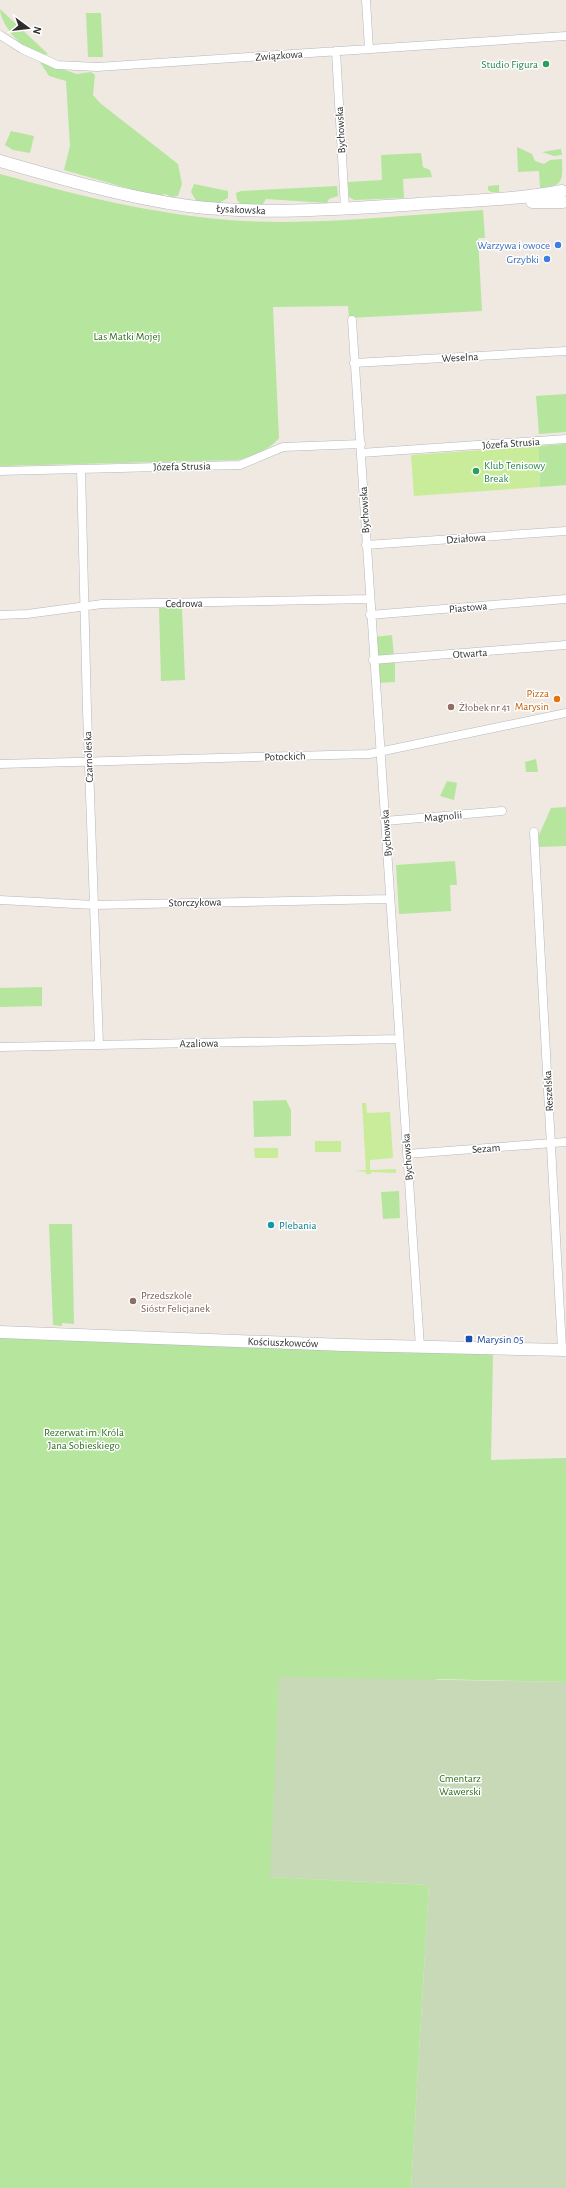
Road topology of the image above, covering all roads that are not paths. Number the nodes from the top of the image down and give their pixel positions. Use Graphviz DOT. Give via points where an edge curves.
graph roads {
  1 [pos="366,0"];
  2 [pos="0,35"];
  3 [pos="566,36"];
  4 [pos="369,49"];
  5 [pos="336,51"];
  6 [pos="0,162"];
  7 [pos="564,196"];
  8 [pos="345,209"];
  9 [pos="352,320"];
  10 [pos="566,351"];
  11 [pos="354,363"];
  12 [pos="566,439"];
  13 [pos="361,448"];
  14 [pos="81,469"];
  15 [pos="0,472"];
  16 [pos="566,531"];
  17 [pos="366,544"];
  18 [pos="370,599"];
  19 [pos="566,599"];
  20 [pos="84,606"];
  21 [pos="0,615"];
  22 [pos="370,615"];
  23 [pos="566,645"];
  24 [pos="373,660"];
  25 [pos="566,713"];
  26 [pos="380,753"];
  27 [pos="89,761"];
  28 [pos="0,764"];
  29 [pos="502,811"];
  30 [pos="385,821"];
  31 [pos="534,832"];
  32 [pos="390,899"];
  33 [pos="0,900"];
  34 [pos="94,905"];
  35 [pos="399,1040"];
  36 [pos="99,1045"];
  37 [pos="0,1047"];
  38 [pos="566,1142"];
  39 [pos="551,1143"];
  40 [pos="406,1154"];
  41 [pos="0,1332"];
  42 [pos="420,1347"];
  43 [pos="564,1350"];
  1 -- 4 [label="street"];
  2 -- 5 [label="street, Związkowa" via="22,50 62,67 97,67"];
  3 -- 4 [label="street, Związkowa"];
  4 -- 5 [label="street, Związkowa"];
  5 -- 8 [label="street, Bychowska"];
  6 -- 8 [label="street, Łysakowska" via="114,192 179,204 263,211"];
  7 -- 8 [label="street, Łysakowska"];
  9 -- 11 [label="street, Bychowska"];
  10 -- 11 [label="street, Weselna"];
  11 -- 13 [label="street, Bychowska"];
  12 -- 13 [label="street, Józefa Strusia"];
  13 -- 14 [label="street, Józefa Strusia" via="283,447 240,465"];
  13 -- 17 [label="street, Bychowska"];
  14 -- 15 [label="street, Józefa Strusia"];
  14 -- 20 [label="street, Czarnoleska"];
  16 -- 17 [label="street, Działowa"];
  17 -- 18 [label="street, Bychowska"];
  18 -- 20 [label="street, Cedrowa"];
  18 -- 22 [label="street, Bychowska"];
  19 -- 22 [label="street, Piastowa"];
  20 -- 21 [label="street, Cedrowa"];
  20 -- 27 [label="street, Czarnoleska"];
  22 -- 24 [label="street, Bychowska"];
  23 -- 24 [label="street, Otwarta"];
  24 -- 26 [label="street, Bychowska"];
  25 -- 26 [label="street, Potockich"];
  26 -- 27 [label="street, Potockich"];
  26 -- 30 [label="street, Bychowska"];
  27 -- 28 [label="street, Potockich"];
  27 -- 34 [label="street, Czarnoleska"];
  29 -- 30 [label="street, Magnolii"];
  30 -- 32 [label="street, Bychowska"];
  31 -- 39 [label="street, Reszelska"];
  32 -- 34 [label="street, Storczykowa"];
  32 -- 35 [label="street, Bychowska"];
  33 -- 34 [label="street, Storczykowa"];
  34 -- 36 [label="street, Czarnoleska"];
  35 -- 36 [label="street, Azaliowa"];
  35 -- 40 [label="street, Bychowska"];
  36 -- 37 [label="street, Azaliowa"];
  38 -- 39 [label="street, Sezam"];
  39 -- 40 [label="street, Sezam"];
  39 -- 43 [label="street, Reszelska"];
  40 -- 42 [label="street, Bychowska"];
  41 -- 42 [label="street, Kościuszkowców"];
  42 -- 43 [label="street, Kościuszkowców"];
}
